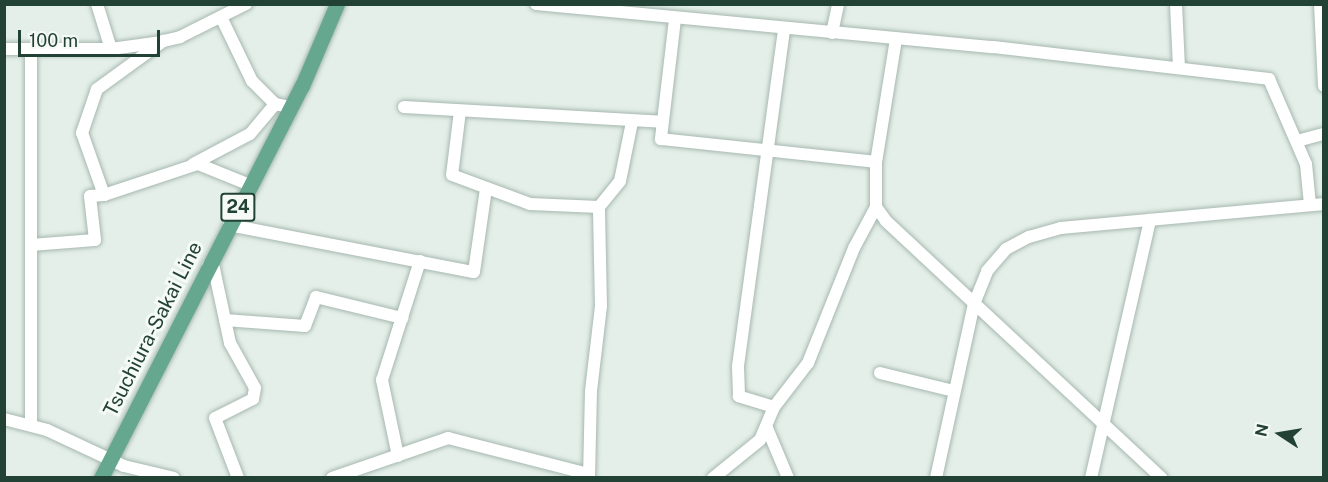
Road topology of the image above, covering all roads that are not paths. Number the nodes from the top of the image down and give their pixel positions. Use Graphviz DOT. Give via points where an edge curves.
graph roads {
  1 [pos="97,4"];
  2 [pos="246,4"];
  3 [pos="337,4"];
  4 [pos="536,4"];
  5 [pos="838,4"];
  6 [pos="1176,4"];
  7 [pos="1320,4"];
  8 [pos="593,7"];
  9 [pos="221,17"];
  10 [pos="675,19"];
  11 [pos="784,29"];
  12 [pos="832,33"];
  13 [pos="896,39"];
  14 [pos="164,41"];
  15 [pos="4,49"];
  16 [pos="111,49"];
  17 [pos="31,50"];
  18 [pos="1179,68"];
  19 [pos="1323,86"];
  20 [pos="275,104"];
  21 [pos="291,107"];
  22 [pos="404,107"];
  23 [pos="460,111"];
  24 [pos="632,122"];
  25 [pos="662,122"];
  26 [pos="1323,134"];
  27 [pos="1298,141"];
  28 [pos="766,151"];
  29 [pos="876,162"];
  30 [pos="192,165"];
  31 [pos="250,185"];
  32 [pos="486,189"];
  33 [pos="104,195"];
  34 [pos="1323,204"];
  35 [pos="1310,205"];
  36 [pos="599,207"];
  37 [pos="876,207"];
  38 [pos="1149,220"];
  39 [pos="229,225"];
  40 [pos="31,245"];
  41 [pos="420,261"];
  42 [pos="208,266"];
  43 [pos="974,304"];
  44 [pos="402,318"];
  45 [pos="225,320"];
  46 [pos="880,373"];
  47 [pos="954,391"];
  48 [pos="774,407"];
  49 [pos="4,419"];
  50 [pos="31,424"];
  51 [pos="1104,425"];
  52 [pos="766,428"];
  53 [pos="398,456"];
  54 [pos="110,460"];
  55 [pos="588,476"];
  56 [pos="101,477"];
  57 [pos="174,477"];
  58 [pos="238,477"];
  59 [pos="332,477"];
  60 [pos="713,477"];
  61 [pos="788,477"];
  62 [pos="936,477"];
  63 [pos="1091,477"];
  64 [pos="1162,477"];
  1 -- 16 [label="street"];
  2 -- 9 [label="street"];
  3 -- 21 [label="main road, Tsuchiura-Sakai Line / 24"];
  4 -- 8 [label="street"];
  5 -- 12 [label="street"];
  6 -- 18 [label="street"];
  7 -- 19 [label="street"];
  8 -- 10 [label="street"];
  9 -- 14 [label="street"];
  9 -- 20 [label="street" via="252,81"];
  10 -- 11 [label="street"];
  10 -- 25 [label="street"];
  11 -- 12 [label="street"];
  11 -- 28 [label="street"];
  12 -- 13 [label="street"];
  13 -- 18 [label="street"];
  13 -- 29 [label="street"];
  14 -- 16 [label="street"];
  14 -- 33 [label="street" via="97,88 82,133"];
  15 -- 17 [label="street"];
  16 -- 17 [label="street"];
  17 -- 40 [label="street"];
  18 -- 27 [label="street" via="1269,79"];
  20 -- 21 [label="street"];
  20 -- 30 [label="street" via="250,134"];
  21 -- 31 [label="main road, Tsuchiura-Sakai Line / 24"];
  22 -- 23 [label="street"];
  23 -- 24 [label="street"];
  23 -- 32 [label="street" via="452,175"];
  24 -- 25 [label="street"];
  24 -- 36 [label="street" via="620,181"];
  25 -- 28 [label="street" via="661,139"];
  26 -- 27 [label="street"];
  27 -- 35 [label="street" via="1306,164"];
  28 -- 29 [label="street"];
  28 -- 48 [label="street" via="738,366 739,396"];
  29 -- 37 [label="street"];
  30 -- 31 [label="street" via="209,167"];
  30 -- 33 [label="street"];
  31 -- 39 [label="main road, Tsuchiura-Sakai Line / 24"];
  32 -- 36 [label="street" via="530,204"];
  32 -- 41 [label="street" via="474,272"];
  33 -- 40 [label="street" via="90,196 95,240"];
  34 -- 35 [label="street"];
  35 -- 38 [label="street"];
  36 -- 55 [label="street" via="601,306"];
  37 -- 43 [label="street" via="885,221"];
  37 -- 48 [label="street" via="854,248 808,363"];
  38 -- 43 [label="street" via="1061,228 1029,237 1006,249 987,271"];
  38 -- 51 [label="street"];
  39 -- 41 [label="street"];
  39 -- 42 [label="main road, Tsuchiura-Sakai Line / 24"];
  40 -- 50 [label="street"];
  41 -- 44 [label="street"];
  42 -- 45 [label="street" via="214,269"];
  42 -- 54 [label="main road, Tsuchiura-Sakai Line / 24"];
  43 -- 47 [label="street"];
  43 -- 51 [label="street"];
  44 -- 45 [label="street" via="316,297 305,326"];
  44 -- 53 [label="street" via="382,380"];
  45 -- 58 [label="street" via="230,343 255,388 253,399 215,418"];
  46 -- 47 [label="street"];
  47 -- 62 [label="street"];
  48 -- 52 [label="street"];
  49 -- 50 [label="street"];
  50 -- 54 [label="street"];
  51 -- 63 [label="street"];
  51 -- 64 [label="street"];
  52 -- 60 [label="street" via="760,440"];
  52 -- 61 [label="street"];
  53 -- 55 [label="street" via="447,438"];
  53 -- 59 [label="street"];
  54 -- 56 [label="main road, Tsuchiura-Sakai Line / 24"];
  54 -- 57 [label="street"];
}
